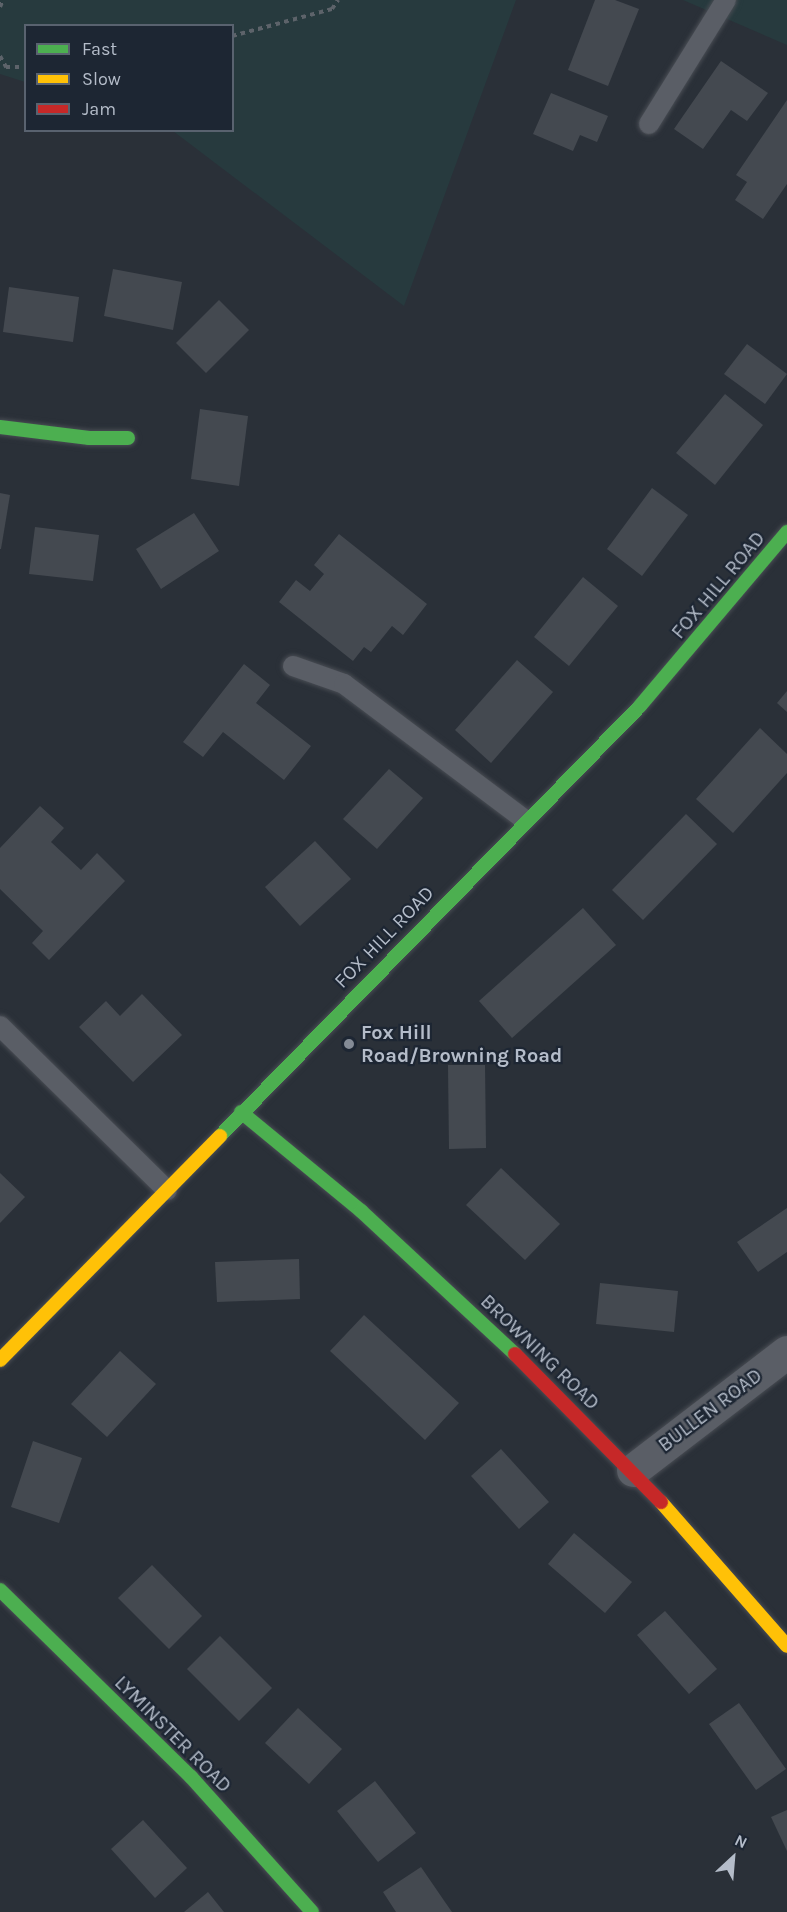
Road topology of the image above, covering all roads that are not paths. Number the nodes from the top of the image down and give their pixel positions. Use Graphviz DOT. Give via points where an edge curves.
graph roads {
  1 [pos="726,0"];
  2 [pos="649,124"];
  3 [pos="0,427"];
  4 [pos="128,438"];
  5 [pos="787,532"];
  6 [pos="293,666"];
  7 [pos="525,820"];
  8 [pos="0,1026"];
  9 [pos="242,1112"];
  10 [pos="167,1190"];
  11 [pos="3,1351"];
  12 [pos="787,1352"];
  13 [pos="633,1470"];
  14 [pos="0,1590"];
  15 [pos="787,1646"];
  16 [pos="312,1912"];
  1 -- 2 [label="lane"];
  3 -- 4 [label="street" via="89,438"];
  5 -- 7 [label="street, FOX HILL ROAD" via="640,706"];
  6 -- 7 [label="lane" via="344,684"];
  7 -- 9 [label="street, FOX HILL ROAD"];
  8 -- 10 [label="lane"];
  9 -- 10 [label="street, FOX HILL ROAD"];
  9 -- 13 [label="street, BROWNING ROAD" via="369,1218"];
  10 -- 11 [label="street, FOX HILL ROAD"];
  12 -- 13 [label="street, BULLEN ROAD"];
  13 -- 15 [label="street, BROWNING ROAD"];
  14 -- 16 [label="street, LYMINSTER ROAD" via="191,1777"];
}
